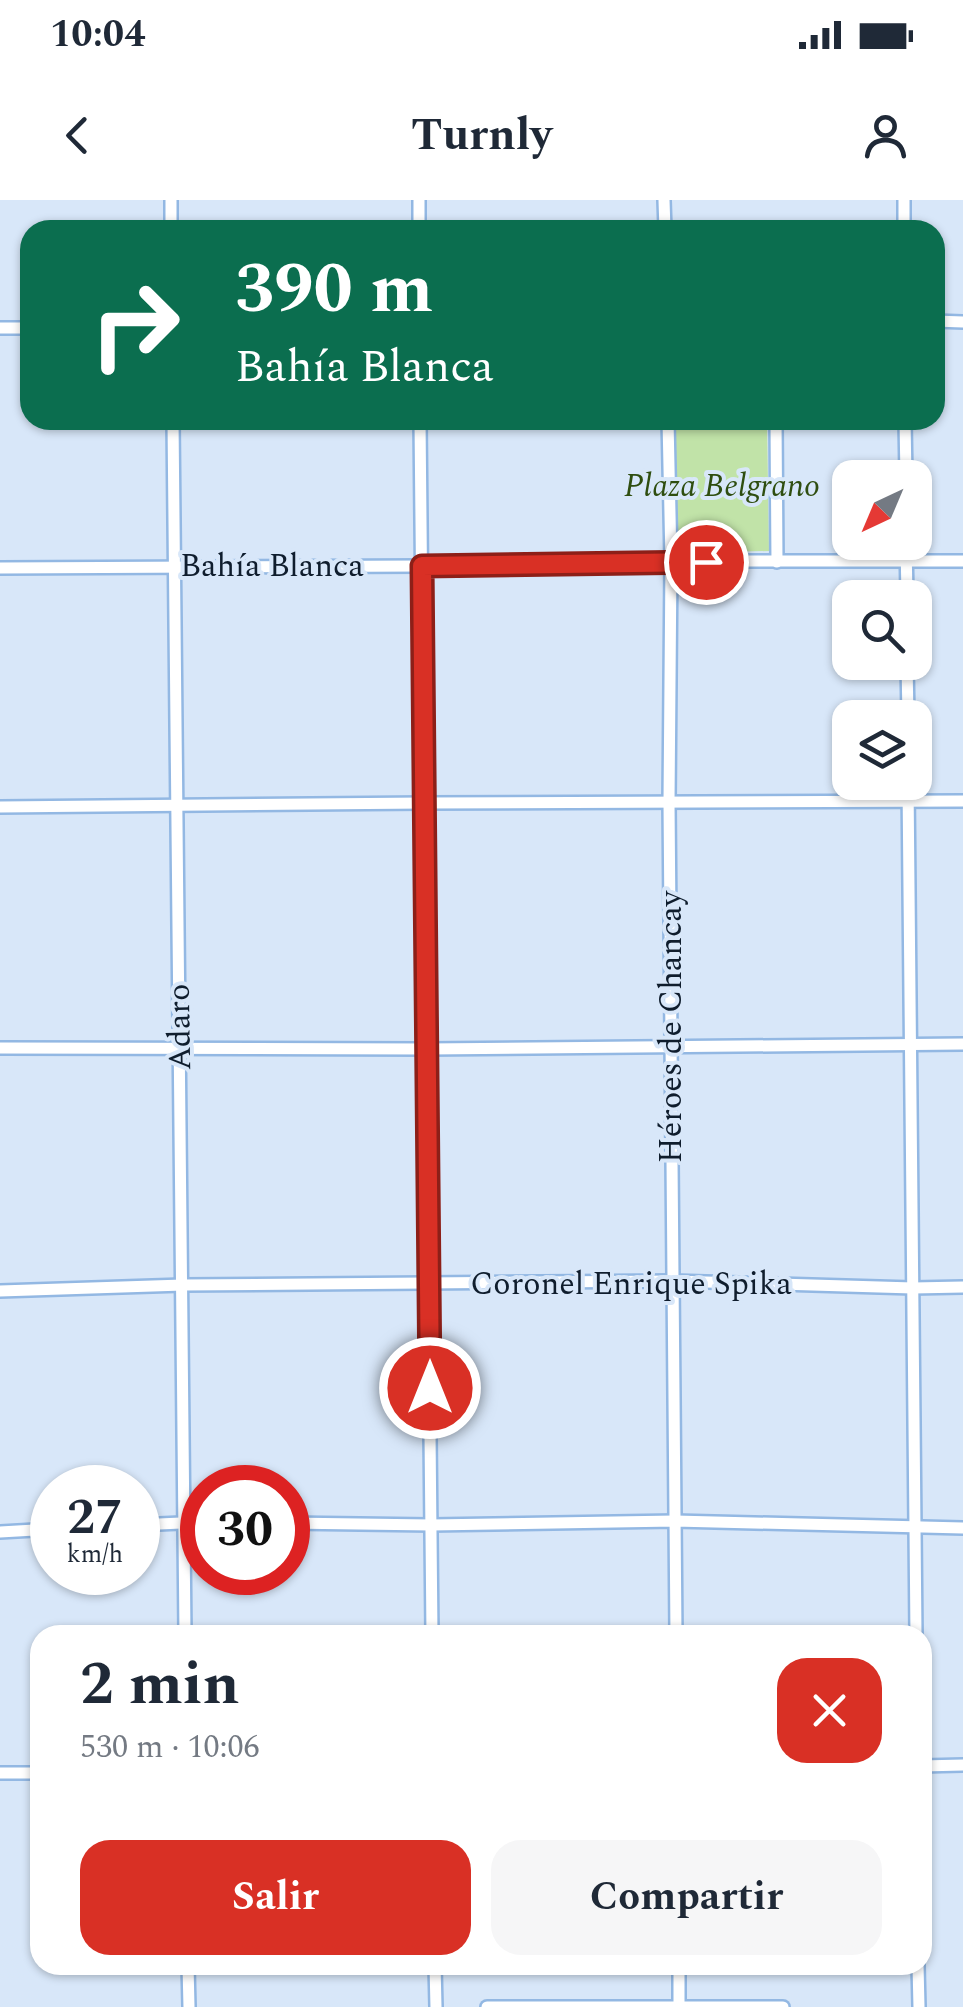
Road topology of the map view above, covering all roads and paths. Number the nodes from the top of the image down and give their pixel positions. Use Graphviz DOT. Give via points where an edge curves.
graph roads {
  1 [pos="172,430"];
  2 [pos="420,430"];
  3 [pos="668,430"];
  4 [pos="776,430"];
  5 [pos="906,430"];
  6 [pos="906,460"];
  7 [pos="963,561"];
  8 [pos="672,562"];
  9 [pos="777,562"];
  10 [pos="906,562"];
  11 [pos="174,566"];
  12 [pos="422,566"];
  13 [pos="0,568"];
  14 [pos="906,580"];
  15 [pos="909,801"];
  16 [pos="963,801"];
  17 [pos="669,802"];
  18 [pos="424,803"];
  19 [pos="176,806"];
  20 [pos="0,808"];
  21 [pos="911,1044"];
  22 [pos="963,1044"];
  23 [pos="0,1048"];
  24 [pos="671,1048"];
  25 [pos="180,1049"];
  26 [pos="428,1049"];
  27 [pos="673,1280"];
  28 [pos="429,1284"];
  29 [pos="183,1285"];
  30 [pos="963,1287"];
  31 [pos="913,1288"];
  32 [pos="0,1291"];
  33 [pos="184,1465"];
  34 [pos="675,1521"];
  35 [pos="310,1523"];
  36 [pos="431,1525"];
  37 [pos="915,1527"];
  38 [pos="963,1528"];
  39 [pos="30,1530"];
  40 [pos="0,1532"];
  41 [pos="185,1595"];
  42 [pos="185,1625"];
  43 [pos="432,1625"];
  44 [pos="676,1625"];
  45 [pos="916,1625"];
  46 [pos="932,1766"];
  47 [pos="963,1766"];
  48 [pos="30,1772"];
  49 [pos="0,1773"];
  50 [pos="188,1975"];
  51 [pos="436,1975"];
  52 [pos="679,1975"];
  53 [pos="918,1975"];
  54 [pos="189,2007"];
  55 [pos="436,2007"];
  56 [pos="487,2007"];
  57 [pos="679,2007"];
  58 [pos="783,2007"];
  59 [pos="919,2007"];
  1 -- 11 [label="street, Adaro"];
  2 -- 12 [label="street"];
  3 -- 8 [label="street, Héroes de Chancay"];
  4 -- 9 [label="street"];
  5 -- 6 [label="street"];
  7 -- 10 [label="street, Bahía Blanca"];
  8 -- 9 [label="street, Bahía Blanca"];
  8 -- 12 [label="street, Bahía Blanca"];
  8 -- 17 [label="street, Héroes de Chancay"];
  9 -- 10 [label="street, Bahía Blanca"];
  10 -- 14 [label="street"];
  11 -- 12 [label="street, Bahía Blanca"];
  11 -- 13 [label="street, Bahía Blanca"];
  11 -- 19 [label="street, Adaro"];
  12 -- 18 [label="street"];
  15 -- 16 [label="street"];
  15 -- 17 [label="street"];
  15 -- 21 [label="street"];
  17 -- 18 [label="street"];
  17 -- 24 [label="street, Héroes de Chancay"];
  18 -- 19 [label="street"];
  18 -- 26 [label="street"];
  19 -- 20 [label="street"];
  19 -- 25 [label="street, Adaro"];
  21 -- 22 [label="street"];
  21 -- 24 [label="street"];
  21 -- 31 [label="street"];
  23 -- 25 [label="street"];
  24 -- 26 [label="street"];
  24 -- 27 [label="street, Héroes de Chancay"];
  25 -- 26 [label="street"];
  25 -- 29 [label="street, Adaro"];
  26 -- 28 [label="street"];
  27 -- 28 [label="street, Coronel Enrique Spika"];
  27 -- 31 [label="street, Coronel Enrique Spika"];
  27 -- 34 [label="street, Héroes de Chancay"];
  28 -- 29 [label="street, Coronel Enrique Spika"];
  28 -- 36 [label="street"];
  29 -- 32 [label="street, Coronel Enrique Spika"];
  29 -- 33 [label="street, Adaro"];
  30 -- 31 [label="street, Coronel Enrique Spika"];
  31 -- 37 [label="street"];
  34 -- 36 [label="street"];
  34 -- 37 [label="street"];
  34 -- 44 [label="street, Héroes de Chancay"];
  35 -- 36 [label="street"];
  36 -- 43 [label="street"];
  37 -- 38 [label="street"];
  37 -- 45 [label="street"];
  39 -- 40 [label="street"];
  41 -- 42 [label="street, Adaro"];
  46 -- 47 [label="street"];
  48 -- 49 [label="street"];
  50 -- 54 [label="street"];
  51 -- 55 [label="street"];
  52 -- 57 [label="street"];
  53 -- 59 [label="street"];
  56 -- 57 [label="street"];
  57 -- 58 [label="street"];
}
